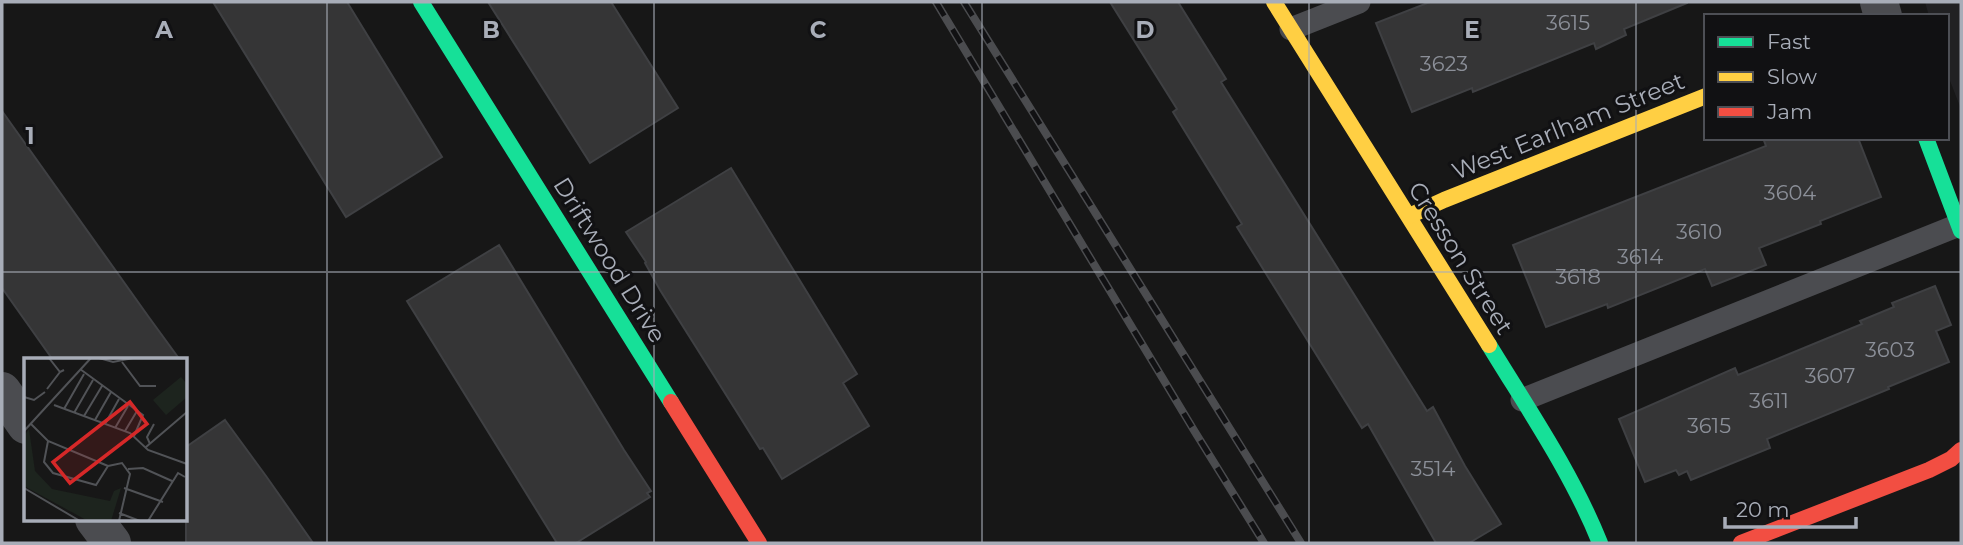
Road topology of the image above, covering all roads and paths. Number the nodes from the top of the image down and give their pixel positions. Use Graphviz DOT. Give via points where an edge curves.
graph roads {
  1 [pos="421,2"];
  2 [pos="1275,2"];
  3 [pos="1359,2"];
  4 [pos="1291,29"];
  5 [pos="1704,97"];
  6 [pos="1927,140"];
  7 [pos="1409,216"];
  8 [pos="1960,228"];
  9 [pos="2,391"];
  10 [pos="1522,400"];
  11 [pos="24,422"];
  12 [pos="1961,450"];
  13 [pos="95,520"];
  14 [pos="112,543"];
  15 [pos="759,543"];
  16 [pos="1600,543"];
  17 [pos="1741,543"];
  1 -- 15 [label="street, Driftwood Drive"];
  2 -- 4 [label="street, Cresson Street"];
  3 -- 4 [label="lane"];
  4 -- 7 [label="street, Cresson Street"];
  5 -- 7 [label="street, West Earlham Street"];
  6 -- 8 [label="street"];
  7 -- 10 [label="street, Cresson Street"];
  8 -- 10 [label="lane"];
  9 -- 11 [label="street"];
  10 -- 16 [label="street, Cresson Street" via="1574,486"];
  12 -- 17 [label="street" via="1929,470"];
  13 -- 14 [label="street"];
}
